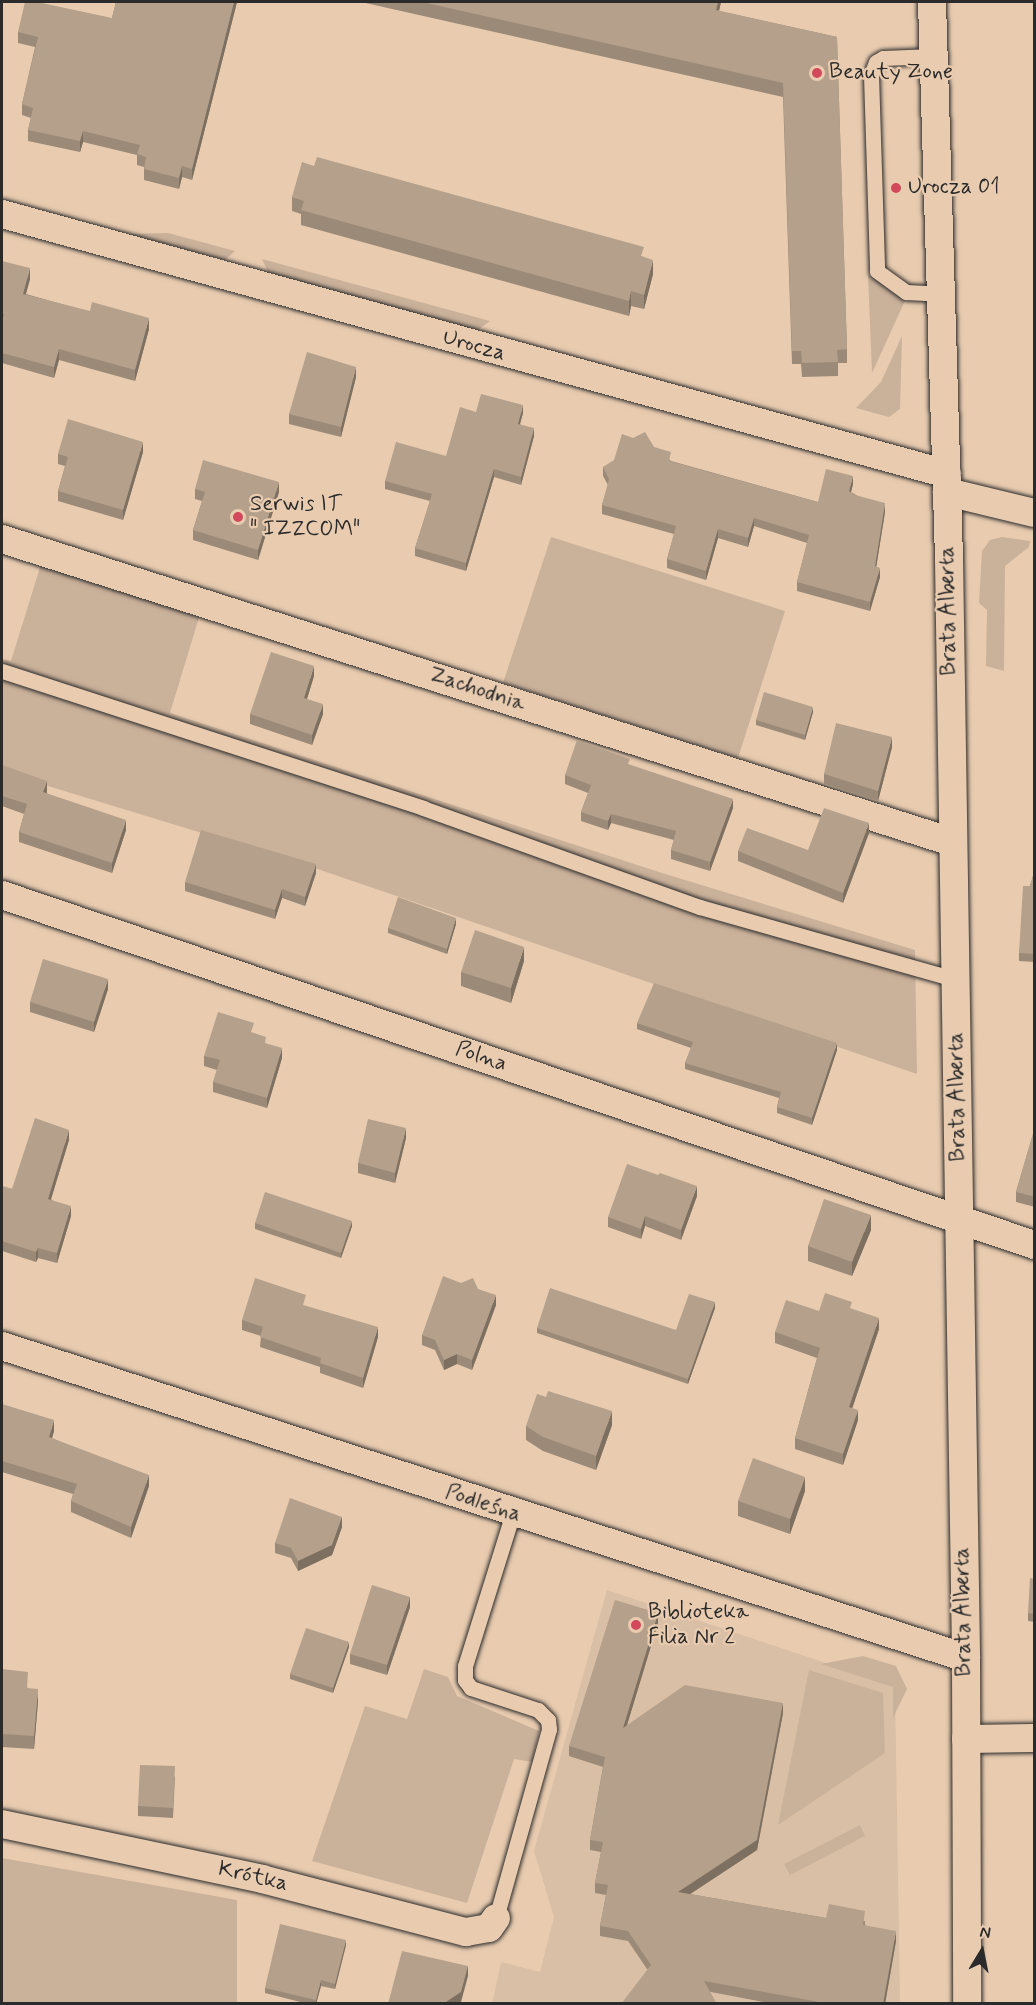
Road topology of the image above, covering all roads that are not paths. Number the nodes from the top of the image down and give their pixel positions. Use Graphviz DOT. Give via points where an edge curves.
graph roads {
  1 [pos="932,2"];
  2 [pos="933,56"];
  3 [pos="2,214"];
  4 [pos="940,294"];
  5 [pos="947,483"];
  6 [pos="1035,513"];
  7 [pos="2,539"];
  8 [pos="2,671"];
  9 [pos="952,842"];
  10 [pos="2,896"];
  11 [pos="955,979"];
  12 [pos="959,1221"];
  13 [pos="1035,1245"];
  14 [pos="2,1346"];
  15 [pos="513,1513"];
  16 [pos="966,1658"];
  17 [pos="1035,1738"];
  18 [pos="966,1739"];
  19 [pos="2,1824"];
  20 [pos="496,1918"];
  21 [pos="967,2004"];
  1 -- 2 [label="street, Brata Alberta"];
  2 -- 4 [label="street, Brata Alberta"];
  2 -- 4 [label="lane" via="882,58 872,72 876,269 883,279 906,292"];
  3 -- 5 [label="street, Urocza"];
  4 -- 5 [label="street, Brata Alberta"];
  5 -- 6 [label="street, Urocza"];
  5 -- 9 [label="street, Brata Alberta"];
  7 -- 9 [label="street, Zachodnia"];
  8 -- 11 [label="lane" via="423,808 700,907"];
  9 -- 11 [label="street, Brata Alberta"];
  10 -- 12 [label="street, Polna"];
  11 -- 12 [label="street, Brata Alberta"];
  12 -- 13 [label="street"];
  12 -- 16 [label="street, Brata Alberta"];
  14 -- 15 [label="street, Podleśna"];
  15 -- 16 [label="street, Podleśna"];
  15 -- 20 [label="lane" via="465,1666 465,1680 471,1688 538,1710 548,1720 549,1729"];
  16 -- 18 [label="street, Brata Alberta"];
  17 -- 18 [label="street"];
  18 -- 21 [label="street, Brata Alberta"];
  19 -- 20 [label="street, Krótka" via="262,1879 466,1932 489,1928"];
}
